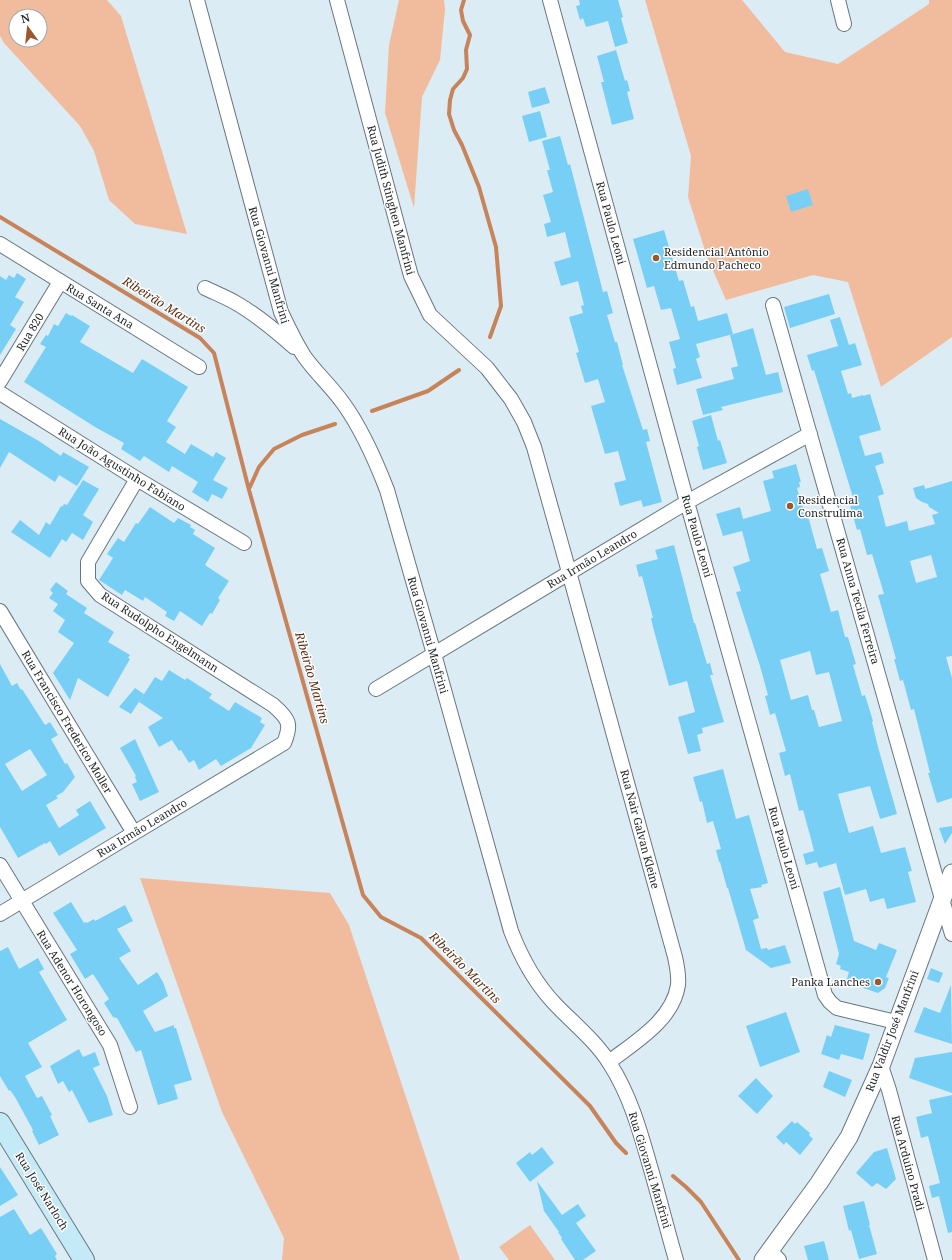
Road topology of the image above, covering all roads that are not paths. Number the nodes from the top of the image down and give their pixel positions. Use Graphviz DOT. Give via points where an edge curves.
graph roads {
  1 [pos="197,0"];
  2 [pos="337,0"];
  3 [pos="550,0"];
  4 [pos="838,0"];
  5 [pos="844,24"];
  6 [pos="0,244"];
  7 [pos="60,282"];
  8 [pos="205,288"];
  9 [pos="773,305"];
  10 [pos="304,356"];
  11 [pos="199,367"];
  12 [pos="0,381"];
  13 [pos="0,393"];
  14 [pos="810,434"];
  15 [pos="137,479"];
  16 [pos="687,502"];
  17 [pos="244,543"];
  18 [pos="570,572"];
  19 [pos="0,611"];
  20 [pos="434,654"];
  21 [pos="376,689"];
  22 [pos="284,744"];
  23 [pos="134,833"];
  24 [pos="0,865"];
  25 [pos="952,872"];
  26 [pos="942,898"];
  27 [pos="22,901"];
  28 [pos="0,914"];
  29 [pos="952,934"];
  30 [pos="896,1022"];
  31 [pos="609,1062"];
  32 [pos="881,1066"];
  33 [pos="130,1107"];
  34 [pos="0,1122"];
  35 [pos="771,1257"];
  36 [pos="84,1260"];
  37 [pos="676,1260"];
  38 [pos="935,1260"];
  1 -- 10 [label="street, Rua Giovanni Manfrini" via="281,312"];
  2 -- 18 [label="street, Rua Judith Stinghen Manfrini" via="411,276 430,315 487,368 521,416 534,447"];
  3 -- 16 [label="street, Rua Paulo Leoni"];
  4 -- 5 [label="street"];
  6 -- 7 [label="street, Rua Santa Ana"];
  7 -- 11 [label="street, Rua Santa Ana"];
  7 -- 12 [label="street, Rua 820"];
  8 -- 10 [label="street" via="256,316"];
  9 -- 14 [label="street, Rua Anna Tecila Ferreira"];
  10 -- 20 [label="street, Rua Giovanni Manfrini" via="353,417 377,465 387,490"];
  13 -- 15 [label="street, Rua João Agustinho Fabiano"];
  14 -- 16 [label="street, Rua Irmão Leandro"];
  14 -- 26 [label="street, Rua Anna Tecila Ferreira"];
  15 -- 17 [label="street, Rua João Agustinho Fabiano"];
  15 -- 22 [label="street, Rua Rudolpho Engelmann" via="88,562 88,581 100,595 274,705 288,723 289,732"];
  16 -- 18 [label="street, Rua Irmão Leandro"];
  16 -- 30 [label="street, Rua Paulo Leoni" via="825,995 837,1008"];
  18 -- 20 [label="street, Rua Irmão Leandro"];
  18 -- 31 [label="street, Rua Nair Galvan Kleine" via="678,972 676,992 667,1012 651,1029"];
  19 -- 23 [label="street, Rua Francisco Frederico Moller"];
  20 -- 21 [label="street, Rua Irmão Leandro"];
  20 -- 31 [label="street, Rua Giovanni Manfrini" via="516,944 546,994"];
  22 -- 23 [label="street, Rua Irmão Leandro"];
  23 -- 27 [label="street, Rua Irmão Leandro"];
  24 -- 27 [label="street, Rua Adenor Horongoso"];
  25 -- 26 [label="street, Rua Valdir José Manfrini"];
  26 -- 29 [label="street, Rua Anna Tecila Ferreira"];
  26 -- 30 [label="street, Rua Valdir José Manfrini"];
  27 -- 28 [label="street, Rua Irmão Leandro"];
  27 -- 33 [label="street, Rua Adenor Horongoso" via="110,1045"];
  30 -- 32 [label="street, Rua Valdir José Manfrini"];
  31 -- 37 [label="street, Rua Giovanni Manfrini" via="622,1085 643,1140"];
  32 -- 35 [label="street, Rua Valdir José Manfrini" via="849,1137"];
  32 -- 38 [label="street, Rua Arduino Pradi"];
  34 -- 36 [label="main road, Rua José Narloch"];
}
